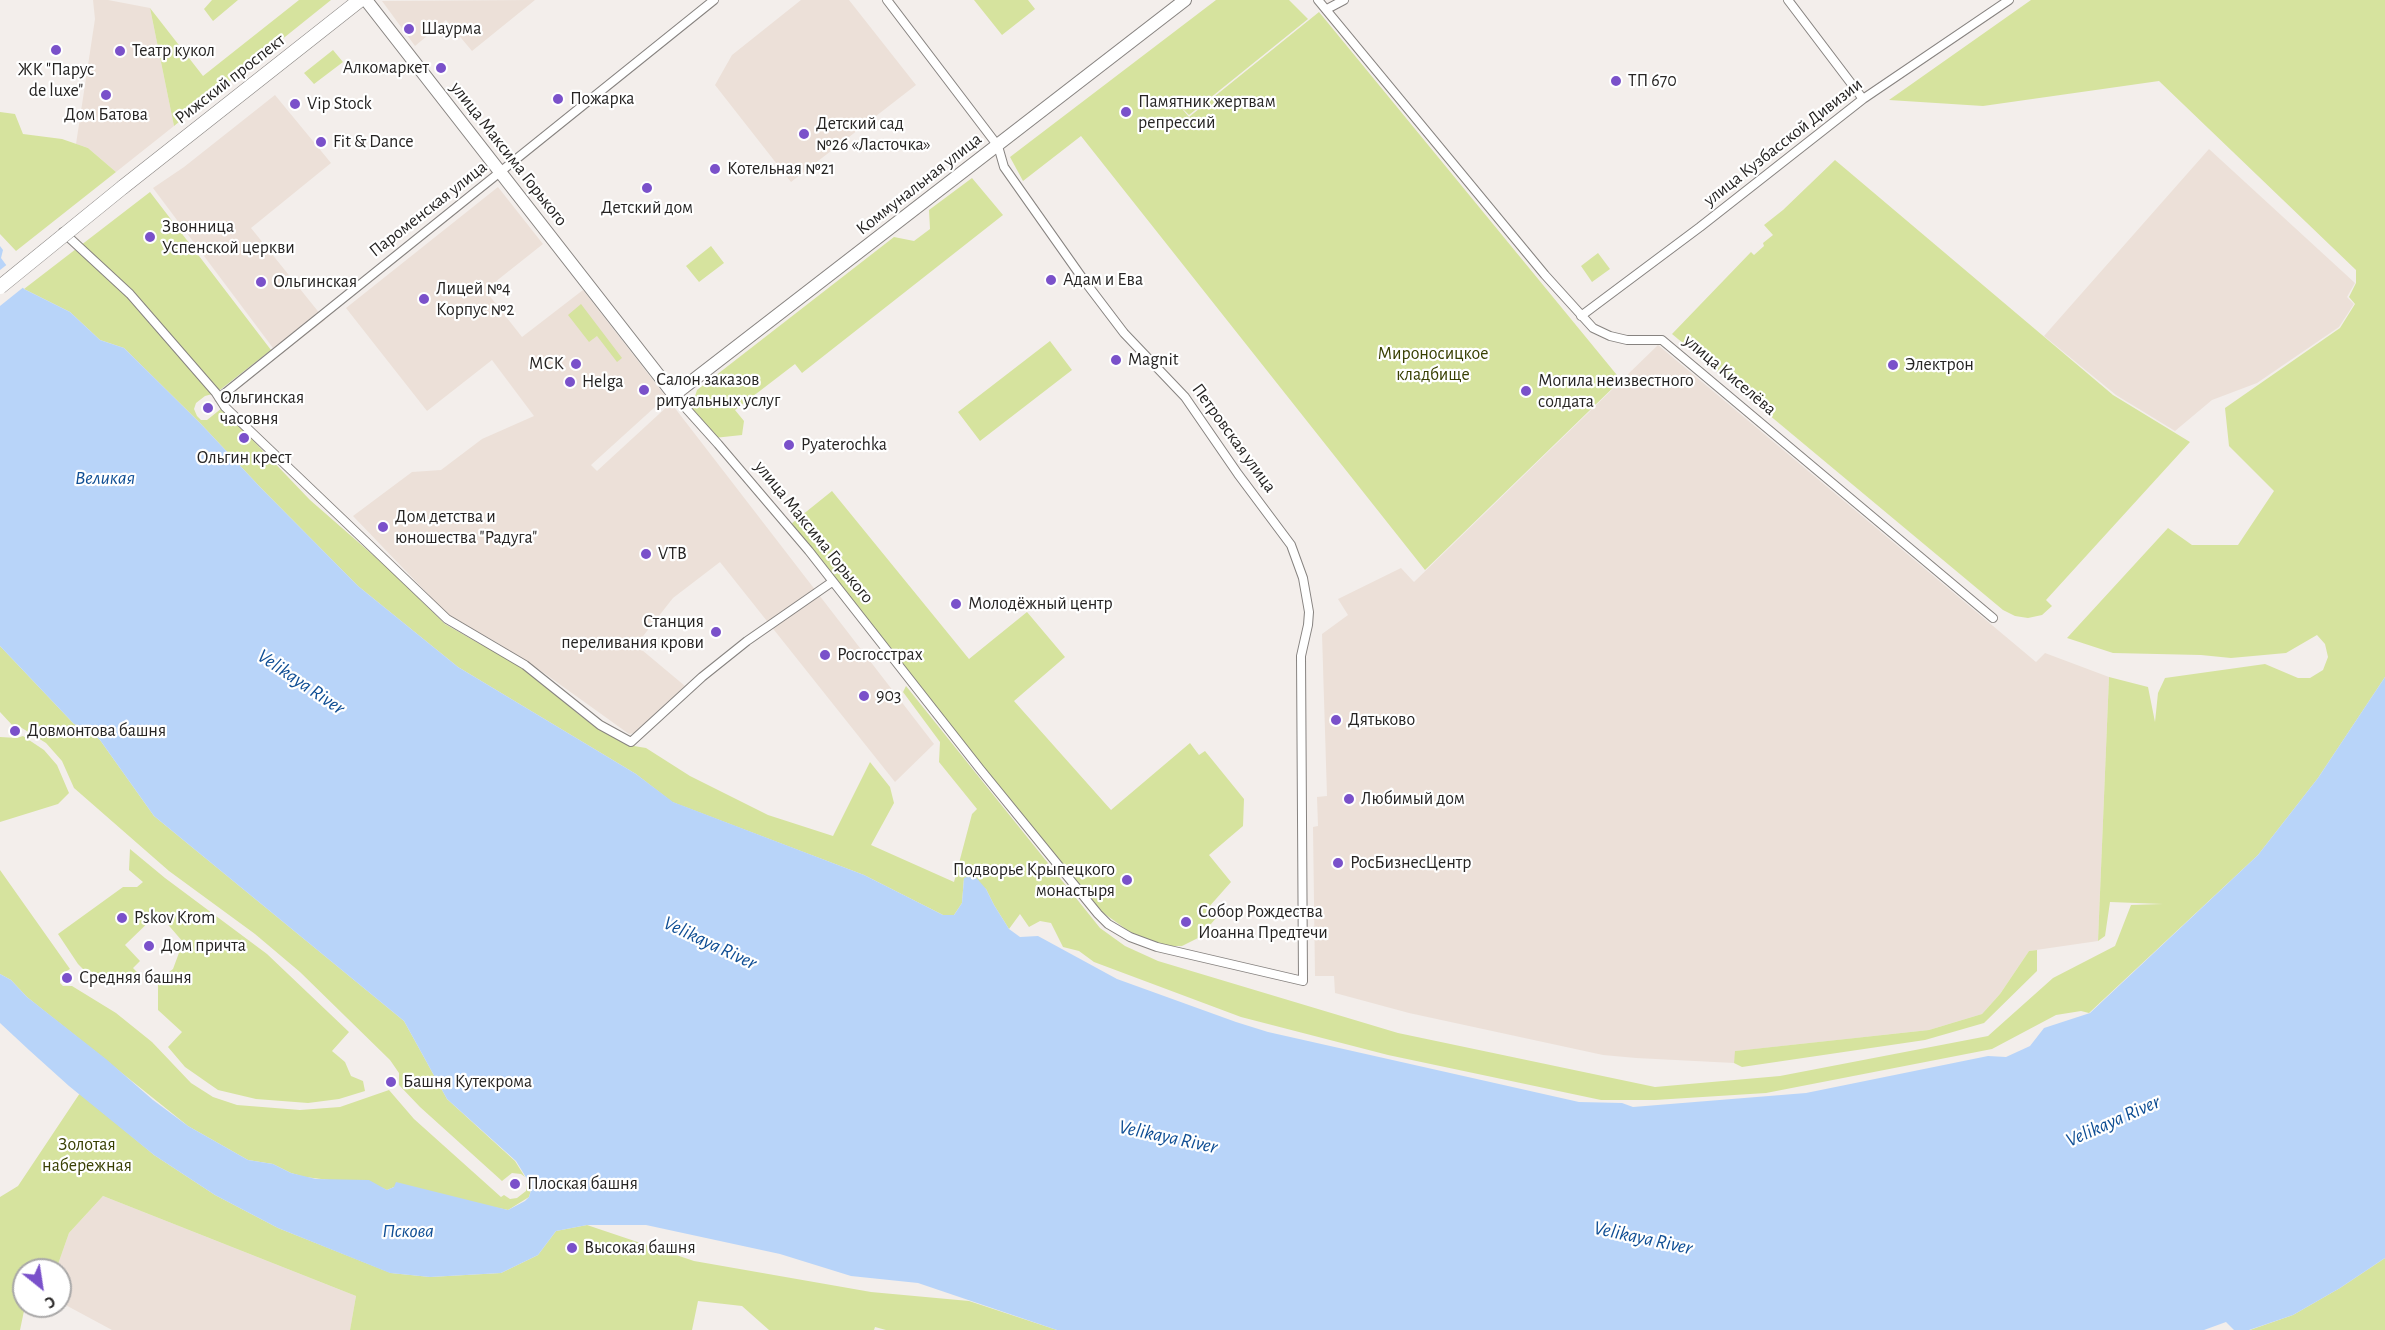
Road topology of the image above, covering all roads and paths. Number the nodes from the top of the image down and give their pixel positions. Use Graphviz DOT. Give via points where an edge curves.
graph roads {
  1 [pos="360,0"];
  2 [pos="366,0"];
  3 [pos="714,0"];
  4 [pos="887,0"];
  5 [pos="1185,0"];
  6 [pos="1318,0"];
  7 [pos="1344,0"];
  8 [pos="1788,0"];
  9 [pos="2009,0"];
  10 [pos="1327,9"];
  11 [pos="1863,99"];
  12 [pos="998,146"];
  13 [pos="501,173"];
  14 [pos="62,232"];
  15 [pos="0,287"];
  16 [pos="1581,316"];
  17 [pos="674,395"];
  18 [pos="219,398"];
  19 [pos="832,582"];
  20 [pos="1993,618"];
  21 [pos="1303,981"];
  1 -- 15 [label="main road, Рижский проспект, bridge"];
  2 -- 13 [label="main road, улица Максима Горького"];
  3 -- 13 [label="street, Пароменская улица"];
  4 -- 12 [label="street, Петровская улица"];
  5 -- 12 [label="main road, Коммунальная улица"];
  6 -- 10 [label="street, улица Киселёва"];
  7 -- 10 [label="street"];
  8 -- 11 [label="street"];
  9 -- 11 [label="street, улица Кузбасской Дивизии"];
  10 -- 16 [label="street, улица Киселёва"];
  11 -- 16 [label="street, улица Кузбасской Дивизии"];
  12 -- 17 [label="main road, Коммунальная улица"];
  12 -- 21 [label="street, Петровская улица" via="1004,167 1083,279 1124,333 1185,397 1291,545 1304,578 1309,612 1301,656"];
  13 -- 17 [label="main road, улица Максима Горького"];
  13 -- 18 [label="street, Пароменская улица"];
  14 -- 18 [label="street" via="130,294"];
  16 -- 20 [label="street, улица Киселёва" via="1593,328 1610,336 1662,340"];
  17 -- 19 [label="street, улица Максима Горького"];
  18 -- 19 [label="street" via="447,619 525,665 600,725 631,742 738,648"];
  19 -- 21 [label="street, улица Максима Горького" via="1108,924 1156,947"];
}
